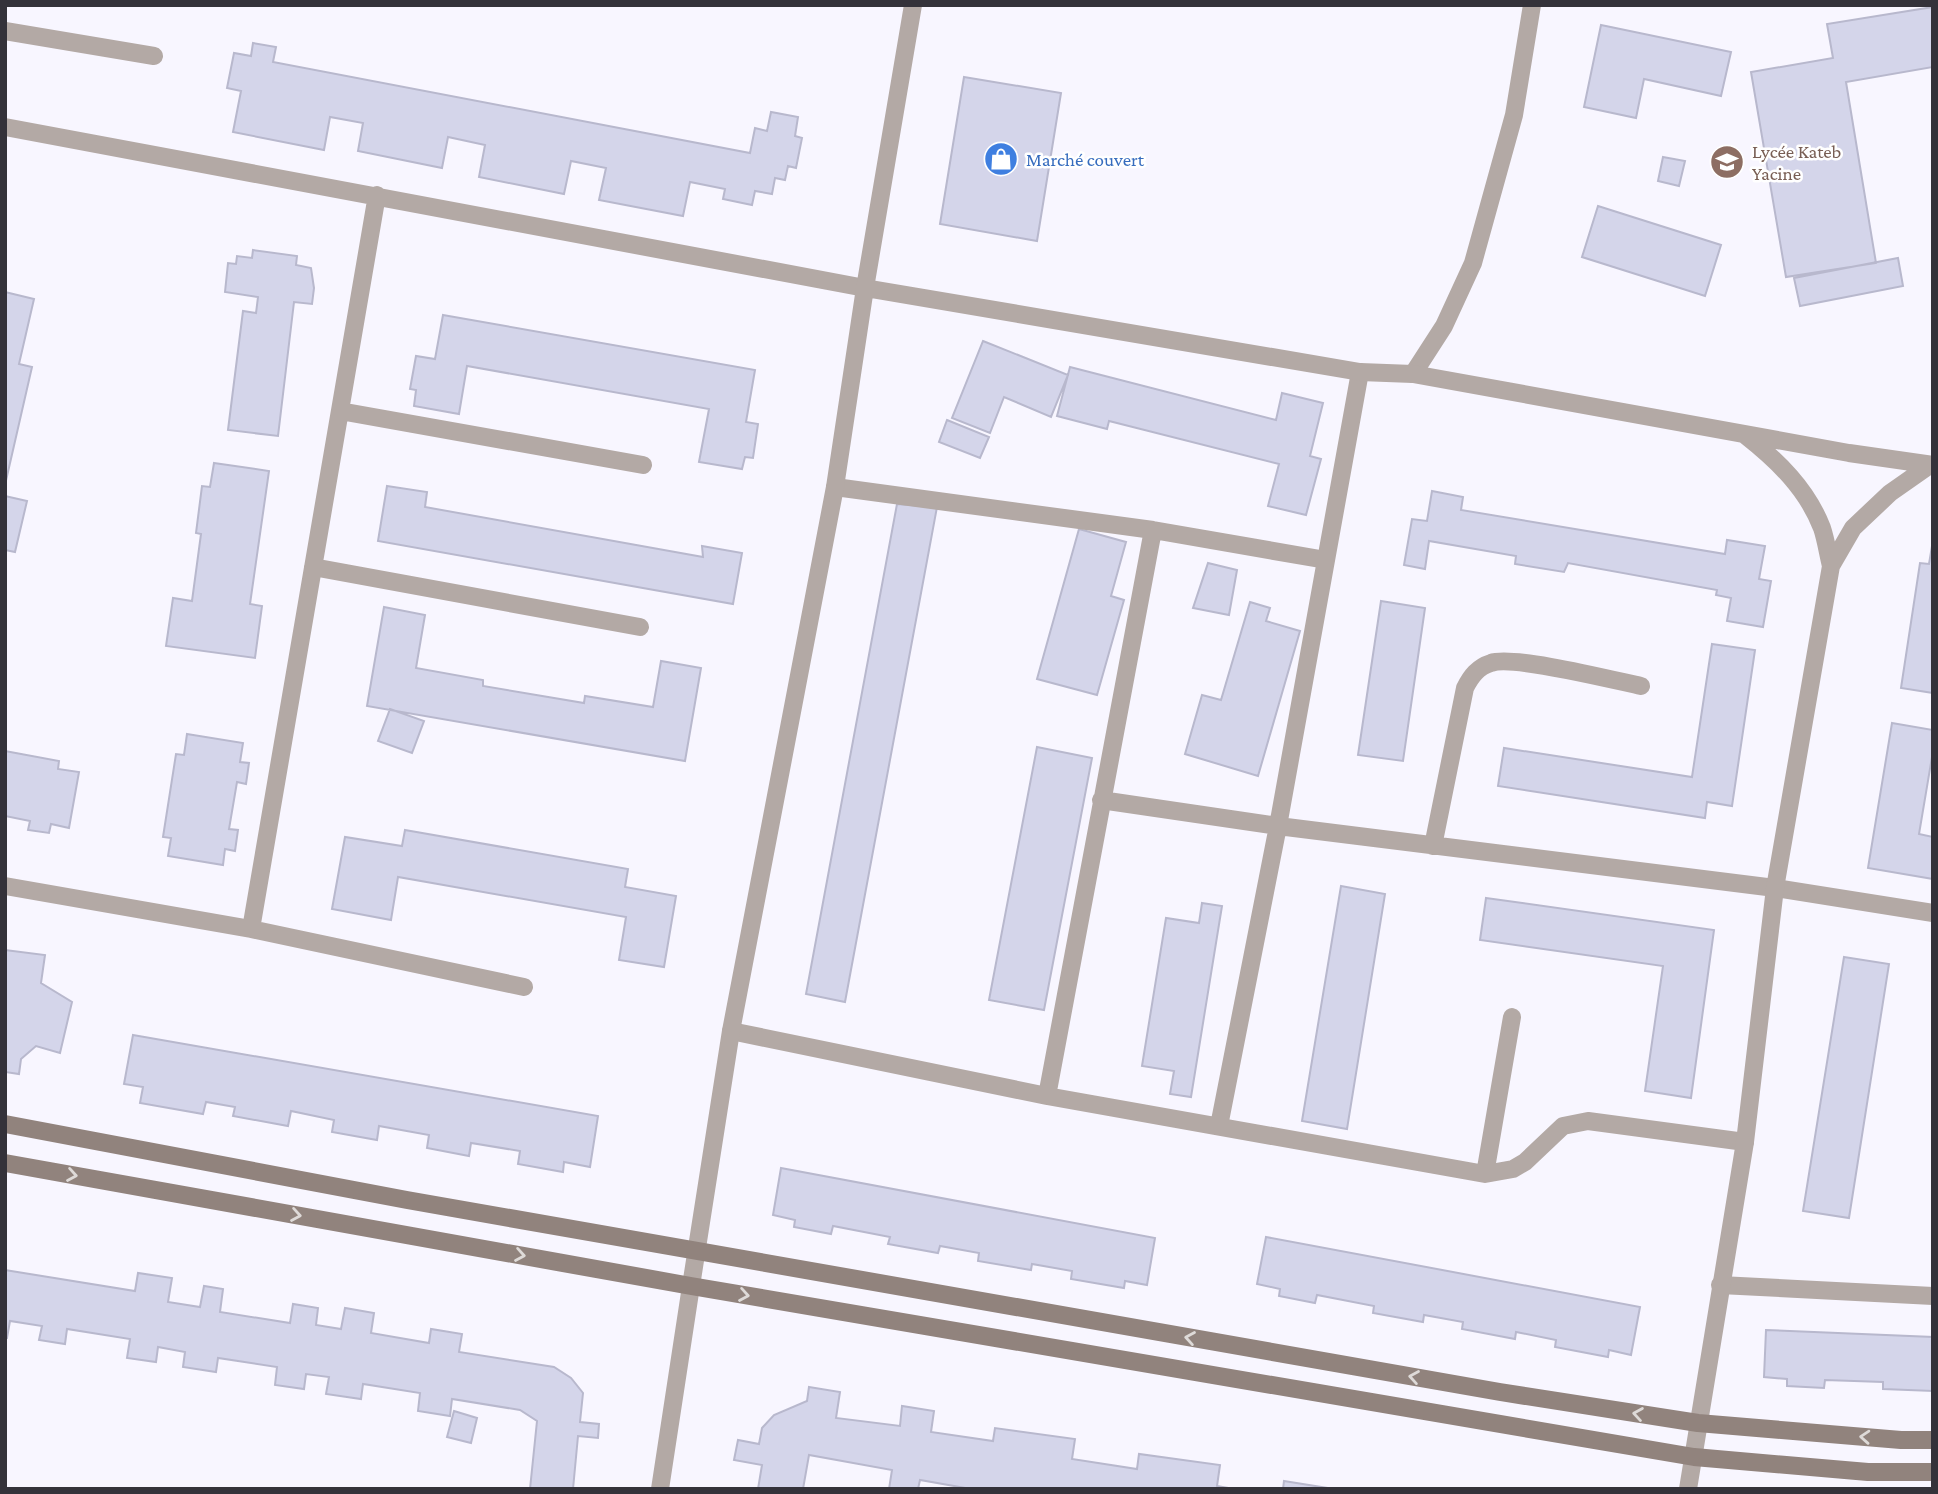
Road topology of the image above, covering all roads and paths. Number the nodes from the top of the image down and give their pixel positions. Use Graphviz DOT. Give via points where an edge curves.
graph roads {
  1 [pos="913,5"];
  2 [pos="1532,5"];
  3 [pos="5,31"];
  4 [pos="154,56"];
  5 [pos="5,127"];
  6 [pos="377,195"];
  7 [pos="865,288"];
  8 [pos="1360,372"];
  9 [pos="1413,374"];
  10 [pos="340,411"];
  11 [pos="1742,433"];
  12 [pos="643,465"];
  13 [pos="1932,465"];
  14 [pos="835,487"];
  15 [pos="1153,530"];
  16 [pos="1326,559"];
  17 [pos="1831,566"];
  18 [pos="313,567"];
  19 [pos="640,627"];
  20 [pos="1641,686"];
  21 [pos="1101,800"];
  22 [pos="1278,826"];
  23 [pos="1433,846"];
  24 [pos="5,886"];
  25 [pos="1775,888"];
  26 [pos="1933,913"];
  27 [pos="251,929"];
  28 [pos="524,987"];
  29 [pos="1512,1017"];
  30 [pos="731,1031"];
  31 [pos="1047,1096"];
  32 [pos="5,1124"];
  33 [pos="1219,1126"];
  34 [pos="1745,1142"];
  35 [pos="5,1163"];
  36 [pos="1485,1174"];
  37 [pos="697,1251"];
  38 [pos="1720,1285"];
  39 [pos="691,1286"];
  40 [pos="1933,1296"];
  41 [pos="1698,1423"];
  42 [pos="1933,1440"];
  43 [pos="1694,1457"];
  44 [pos="1933,1472"];
  45 [pos="660,1489"];
  46 [pos="1688,1489"];
  1 -- 7 [label="street"];
  2 -- 9 [label="street" via="1514,115 1473,263 1444,326"];
  3 -- 4 [label="street"];
  5 -- 6 [label="street"];
  6 -- 7 [label="street"];
  6 -- 10 [label="street"];
  7 -- 8 [label="street"];
  7 -- 14 [label="street"];
  8 -- 9 [label="street"];
  8 -- 16 [label="street"];
  9 -- 11 [label="street"];
  10 -- 12 [label="street"];
  10 -- 18 [label="street"];
  11 -- 13 [label="street"];
  11 -- 17 [label="street" via="1799,484 1822,528"];
  13 -- 17 [label="street" via="1890,493 1853,528"];
  14 -- 15 [label="street"];
  14 -- 30 [label="street"];
  15 -- 16 [label="street"];
  15 -- 21 [label="street"];
  16 -- 22 [label="street"];
  17 -- 25 [label="street"];
  18 -- 19 [label="street"];
  18 -- 27 [label="street"];
  20 -- 23 [label="street" via="1504,660 1480,668 1465,688"];
  21 -- 22 [label="street"];
  21 -- 31 [label="street"];
  22 -- 23 [label="street"];
  22 -- 33 [label="street"];
  23 -- 25 [label="street"];
  24 -- 27 [label="street"];
  25 -- 26 [label="street"];
  25 -- 34 [label="street"];
  27 -- 28 [label="street"];
  29 -- 36 [label="street"];
  30 -- 31 [label="street"];
  30 -- 37 [label="street"];
  31 -- 33 [label="street"];
  32 -- 37 [label="main road"];
  33 -- 36 [label="street"];
  34 -- 36 [label="street" via="1573,1122 1555,1131 1525,1162"];
  34 -- 38 [label="street"];
  35 -- 39 [label="main road, one-way"];
  37 -- 39 [label="street"];
  41 -- 37 [label="main road, one-way"];
  38 -- 40 [label="street"];
  38 -- 41 [label="street"];
  39 -- 43 [label="main road, one-way"];
  39 -- 45 [label="street"];
  42 -- 41 [label="main road, one-way"];
  41 -- 43 [label="street"];
  43 -- 44 [label="main road" via="1868,1472"];
  43 -- 46 [label="street"];
}
